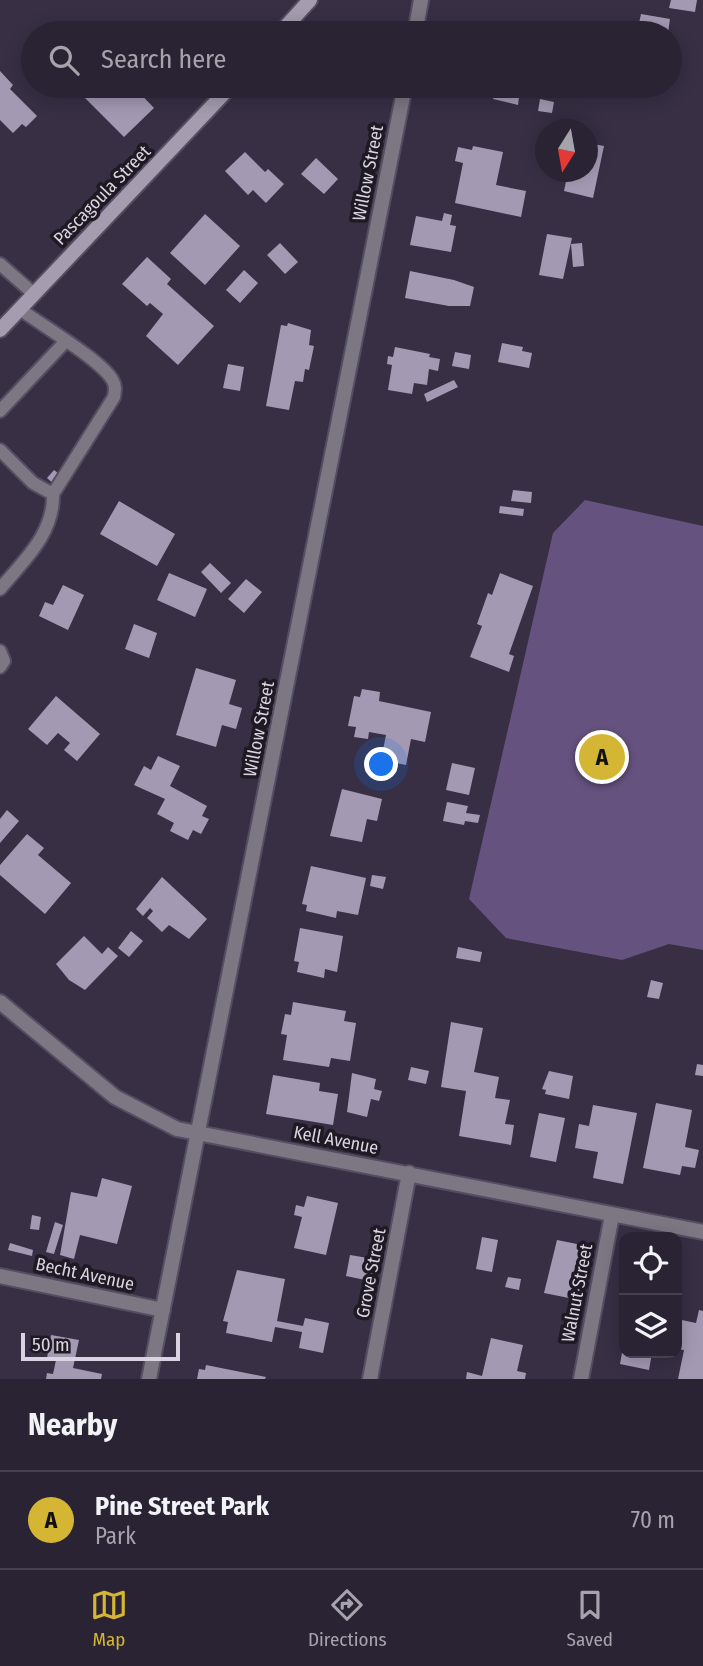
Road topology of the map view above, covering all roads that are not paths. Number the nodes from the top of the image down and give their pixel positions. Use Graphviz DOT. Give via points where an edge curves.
graph roads {
  1 [pos="310,0"];
  2 [pos="421,0"];
  3 [pos="290,21"];
  4 [pos="417,21"];
  5 [pos="220,98"];
  6 [pos="403,98"];
  7 [pos="0,264"];
  8 [pos="34,294"];
  9 [pos="20,309"];
  10 [pos="0,330"];
  11 [pos="65,342"];
  12 [pos="0,411"];
  13 [pos="0,450"];
  14 [pos="53,494"];
  15 [pos="0,589"];
  16 [pos="0,651"];
  17 [pos="0,667"];
  18 [pos="0,1002"];
  19 [pos="198,1132"];
  20 [pos="409,1173"];
  21 [pos="612,1214"];
  22 [pos="703,1232"];
  23 [pos="0,1276"];
  24 [pos="163,1310"];
  25 [pos="149,1379"];
  26 [pos="370,1379"];
  27 [pos="581,1379"];
  1 -- 3 [label="street"];
  2 -- 4 [label="street"];
  5 -- 8 [label="street, Pascagoula Street"];
  6 -- 19 [label="street, Willow Street"];
  7 -- 8 [label="lane"];
  8 -- 9 [label="street, Pascagoula Street"];
  9 -- 10 [label="street, Pascagoula Street"];
  9 -- 11 [label="lane"];
  11 -- 12 [label="lane"];
  11 -- 14 [label="lane" via="112,378 115,387 114,397"];
  13 -- 14 [label="lane" via="33,483"];
  14 -- 15 [label="lane" via="54,513 44,536"];
  16 -- 17 [label="lane" via="4,661"];
  18 -- 19 [label="street, Kell Avenue" via="115,1097 177,1129"];
  19 -- 20 [label="street, Kell Avenue"];
  19 -- 24 [label="street, Willow Street"];
  20 -- 21 [label="street, Kell Avenue"];
  20 -- 26 [label="street, Grove Street"];
  21 -- 22 [label="street, Kell Avenue"];
  21 -- 27 [label="street, Walnut Street"];
  23 -- 24 [label="street, Becht Avenue"];
  24 -- 25 [label="street, Willow Street"];
}
